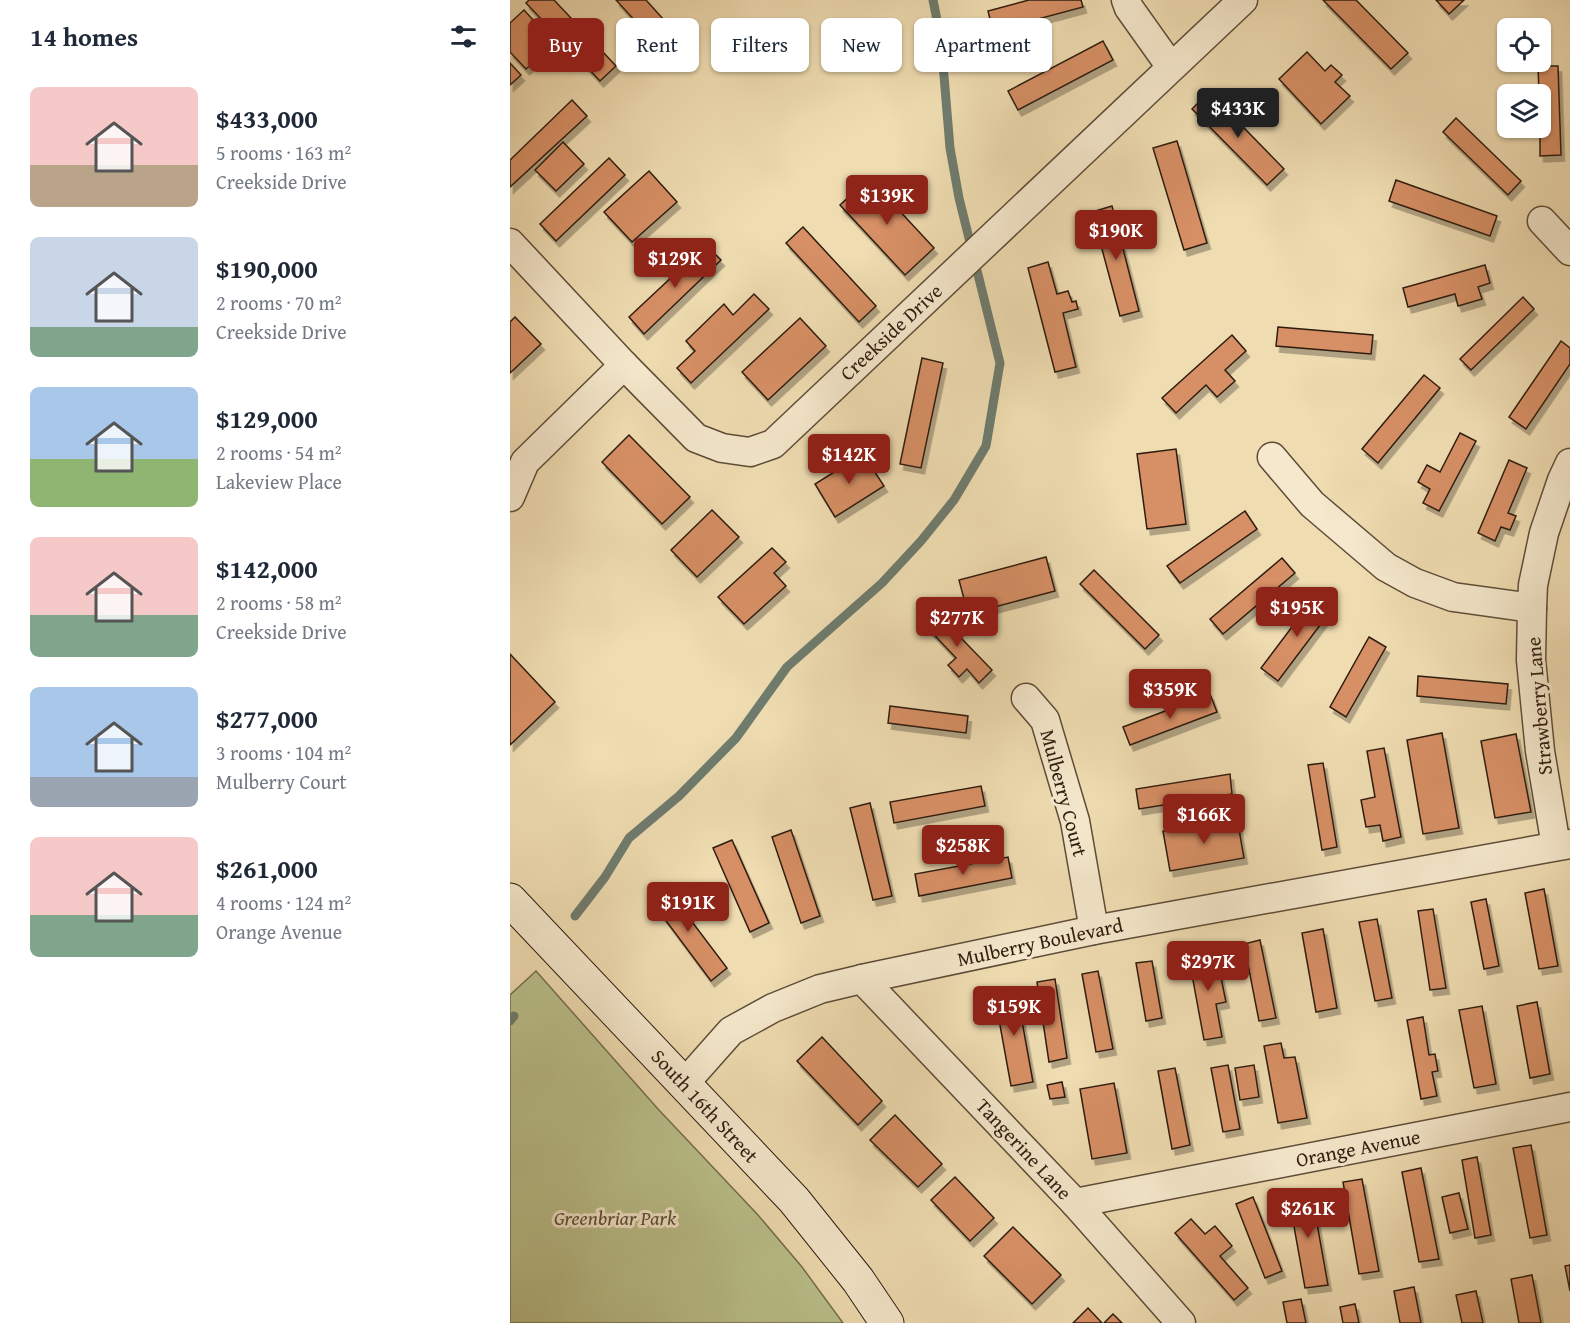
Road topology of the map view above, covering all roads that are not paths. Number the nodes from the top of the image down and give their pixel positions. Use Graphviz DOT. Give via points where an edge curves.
graph roads {
  1 [pos="1126,0"];
  2 [pos="1243,0"];
  3 [pos="1171,67"];
  4 [pos="1542,221"];
  5 [pos="510,243"];
  6 [pos="1570,251"];
  7 [pos="624,365"];
  8 [pos="1272,457"];
  9 [pos="518,462"];
  10 [pos="1570,463"];
  11 [pos="510,497"];
  12 [pos="1532,608"];
  13 [pos="1026,698"];
  14 [pos="1563,845"];
  15 [pos="510,900"];
  16 [pos="1094,930"];
  17 [pos="862,979"];
  18 [pos="684,1084"];
  19 [pos="1570,1107"];
  20 [pos="1075,1203"];
  21 [pos="887,1323"];
  22 [pos="1181,1323"];
  1 -- 3 [label="street"];
  2 -- 3 [label="street, Creekside Drive"];
  3 -- 7 [label="street, Creekside Drive" via="773,444 750,452 696,438"];
  4 -- 6 [label="street"];
  5 -- 7 [label="street, Creekside Drive"];
  7 -- 9 [label="street"];
  8 -- 12 [label="street" via="1312,504 1386,567 1453,597"];
  9 -- 11 [label="street"];
  10 -- 12 [label="street, Strawberry Lane" via="1544,533"];
  12 -- 14 [label="street, Strawberry Lane" via="1531,660 1540,751"];
  13 -- 16 [label="street, Mulberry Court" via="1044,720 1075,821"];
  14 -- 16 [label="street, Mulberry Boulevard"];
  15 -- 18 [label="main road, South 16th Street"];
  16 -- 17 [label="street, Mulberry Boulevard"];
  17 -- 18 [label="street, Mulberry Boulevard" via="820,989 731,1031"];
  17 -- 20 [label="street, Tangerine Lane"];
  18 -- 21 [label="main road, South 16th Street" via="794,1200"];
  19 -- 20 [label="street, Orange Avenue"];
  20 -- 22 [label="street, Tangerine Lane"];
}
